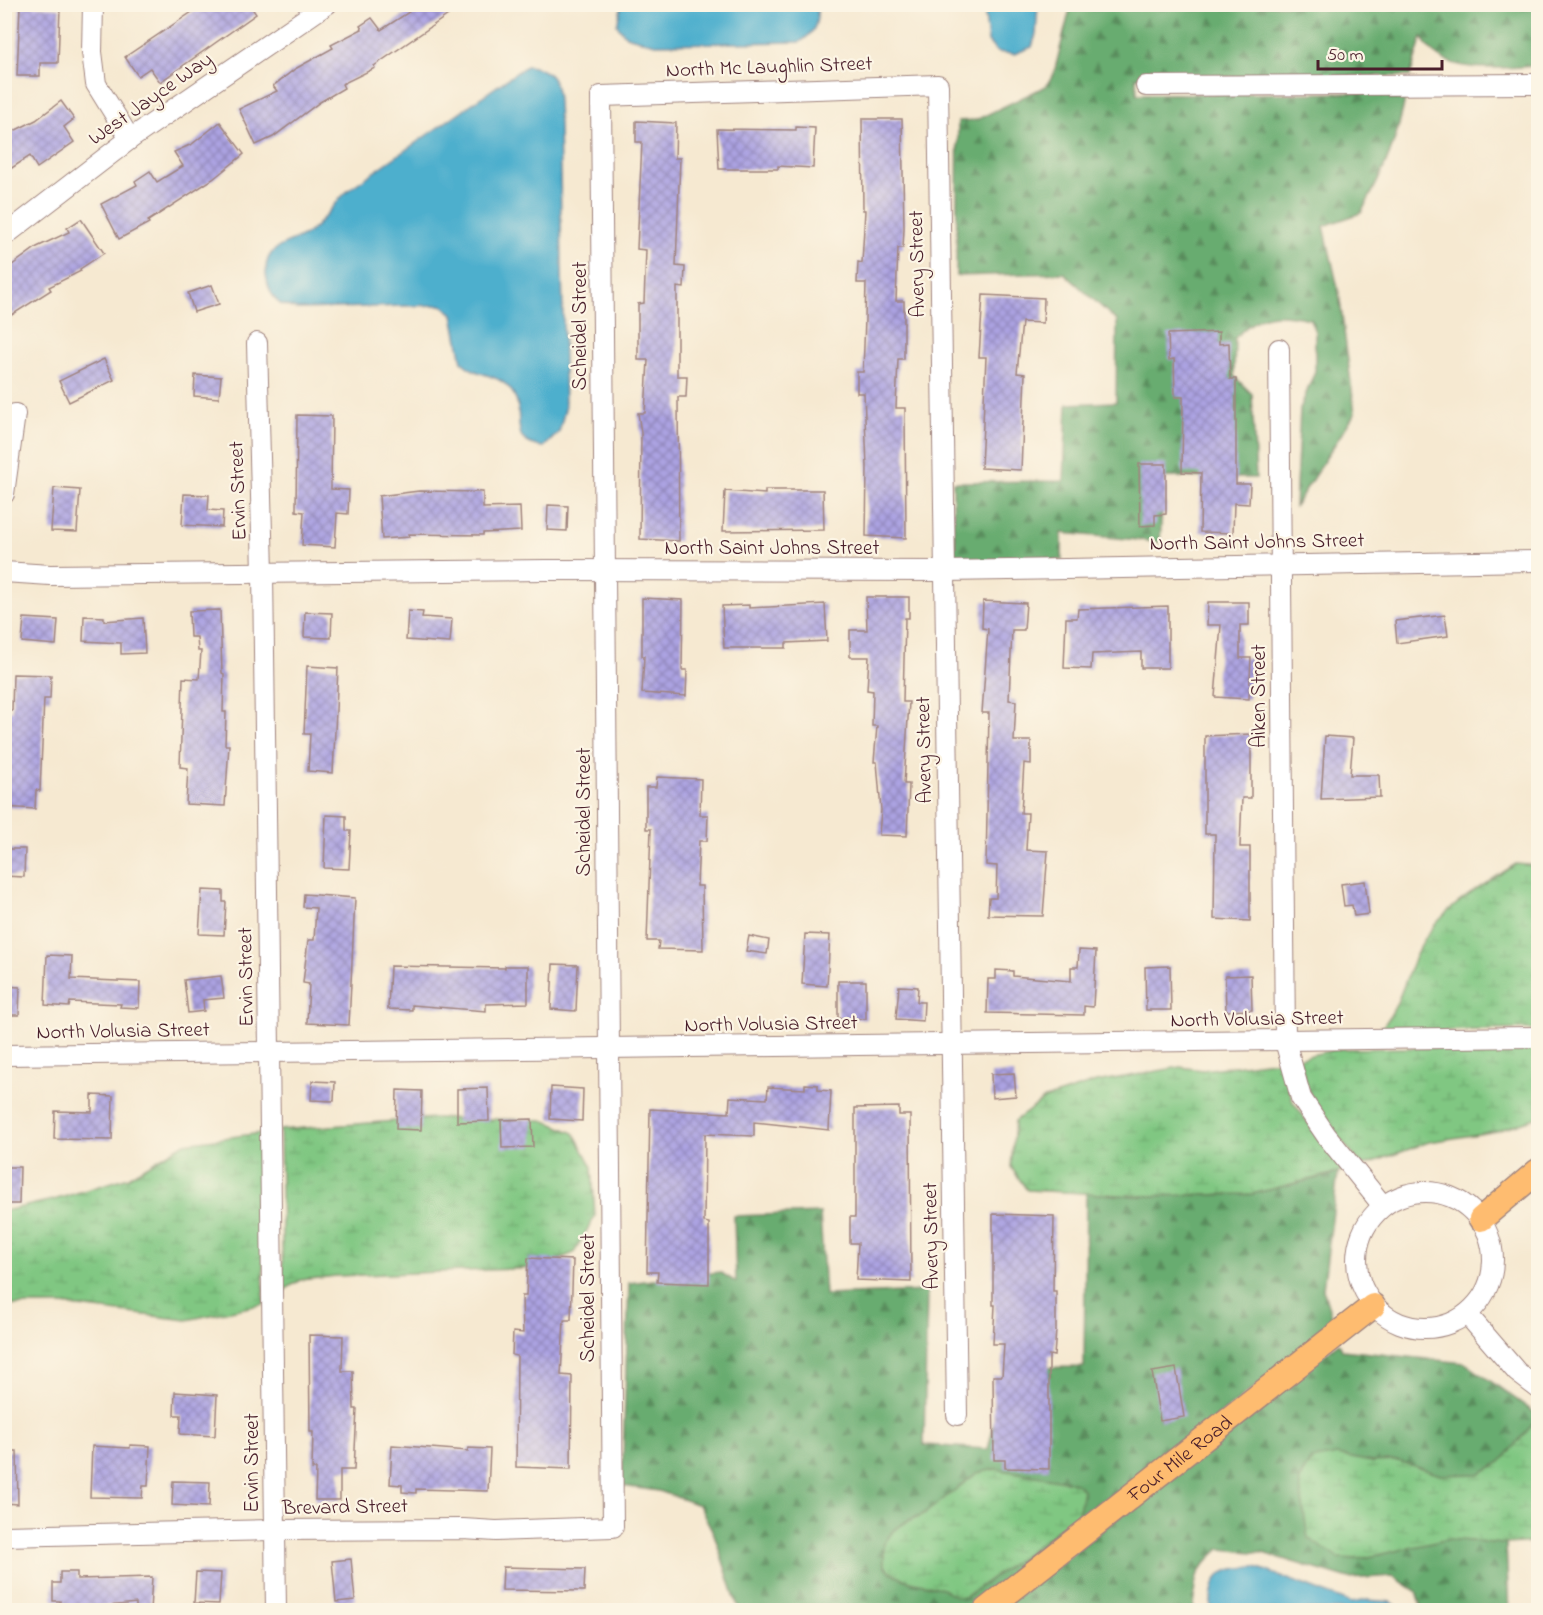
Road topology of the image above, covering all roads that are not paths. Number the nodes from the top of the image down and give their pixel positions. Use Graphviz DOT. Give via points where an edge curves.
graph roads {
  1 [pos="93,4"];
  2 [pos="327,4"];
  3 [pos="1539,84"];
  4 [pos="938,85"];
  5 [pos="1146,86"];
  6 [pos="601,96"];
  7 [pos="130,139"];
  8 [pos="4,236"];
  9 [pos="257,343"];
  10 [pos="1279,350"];
  11 [pos="15,414"];
  12 [pos="4,494"];
  13 [pos="1539,561"];
  14 [pos="1281,564"];
  15 [pos="605,570"];
  16 [pos="945,571"];
  17 [pos="4,572"];
  18 [pos="263,572"];
  19 [pos="1539,1037"];
  20 [pos="1285,1041"];
  21 [pos="951,1045"];
  22 [pos="609,1049"];
  23 [pos="270,1053"];
  24 [pos="4,1055"];
  25 [pos="1539,1171"];
  26 [pos="1383,1206"];
  27 [pos="1480,1219"];
  28 [pos="1373,1306"];
  29 [pos="1467,1314"];
  30 [pos="1539,1388"];
  31 [pos="957,1415"];
  32 [pos="613,1527"];
  33 [pos="275,1530"];
  34 [pos="4,1536"];
  35 [pos="276,1611"];
  36 [pos="986,1611"];
  1 -- 7 [label="street" via="96,84"];
  2 -- 7 [label="street, West Jayce Way"];
  3 -- 5 [label="street"];
  4 -- 6 [label="street, North Mc Laughlin Street"];
  4 -- 16 [label="street, Avery Street"];
  6 -- 15 [label="street, Scheidel Street"];
  7 -- 8 [label="street, West Jayce Way"];
  9 -- 18 [label="street, Ervin Street"];
  10 -- 14 [label="street, Aiken Street"];
  11 -- 12 [label="street"];
  13 -- 14 [label="street, North Saint Johns Street"];
  14 -- 16 [label="street, North Saint Johns Street"];
  14 -- 20 [label="street, Aiken Street"];
  15 -- 16 [label="street, North Saint Johns Street"];
  15 -- 18 [label="street, North Saint Johns Street"];
  15 -- 22 [label="street, Scheidel Street"];
  16 -- 21 [label="street, Avery Street"];
  17 -- 18 [label="street, North Saint Johns Street"];
  18 -- 23 [label="street, Ervin Street"];
  19 -- 20 [label="street, North Volusia Street"];
  20 -- 21 [label="street, North Volusia Street"];
  20 -- 26 [label="street, Aiken Street" via="1301,1098"];
  21 -- 22 [label="street, North Volusia Street"];
  21 -- 31 [label="street, Avery Street"];
  22 -- 23 [label="street, North Volusia Street"];
  22 -- 32 [label="street, Scheidel Street"];
  23 -- 24 [label="street, North Volusia Street"];
  23 -- 33 [label="street, Ervin Street"];
  25 -- 27 [label="main road"];
  26 -- 27 [label="street" via="1397,1197 1433,1192 1461,1202"];
  26 -- 28 [label="street" via="1360,1241 1357,1261 1359,1281"];
  27 -- 29 [label="street" via="1494,1244 1494,1266 1485,1293"];
  28 -- 29 [label="street" via="1393,1320 1418,1328 1440,1328"];
  28 -- 36 [label="main road, Four Mile Road"];
  29 -- 30 [label="street" via="1518,1372"];
  32 -- 33 [label="street, Brevard Street" via="496,1532 463,1528"];
  33 -- 34 [label="street, Brevard Street"];
  33 -- 35 [label="street, Ervin Street"];
}
